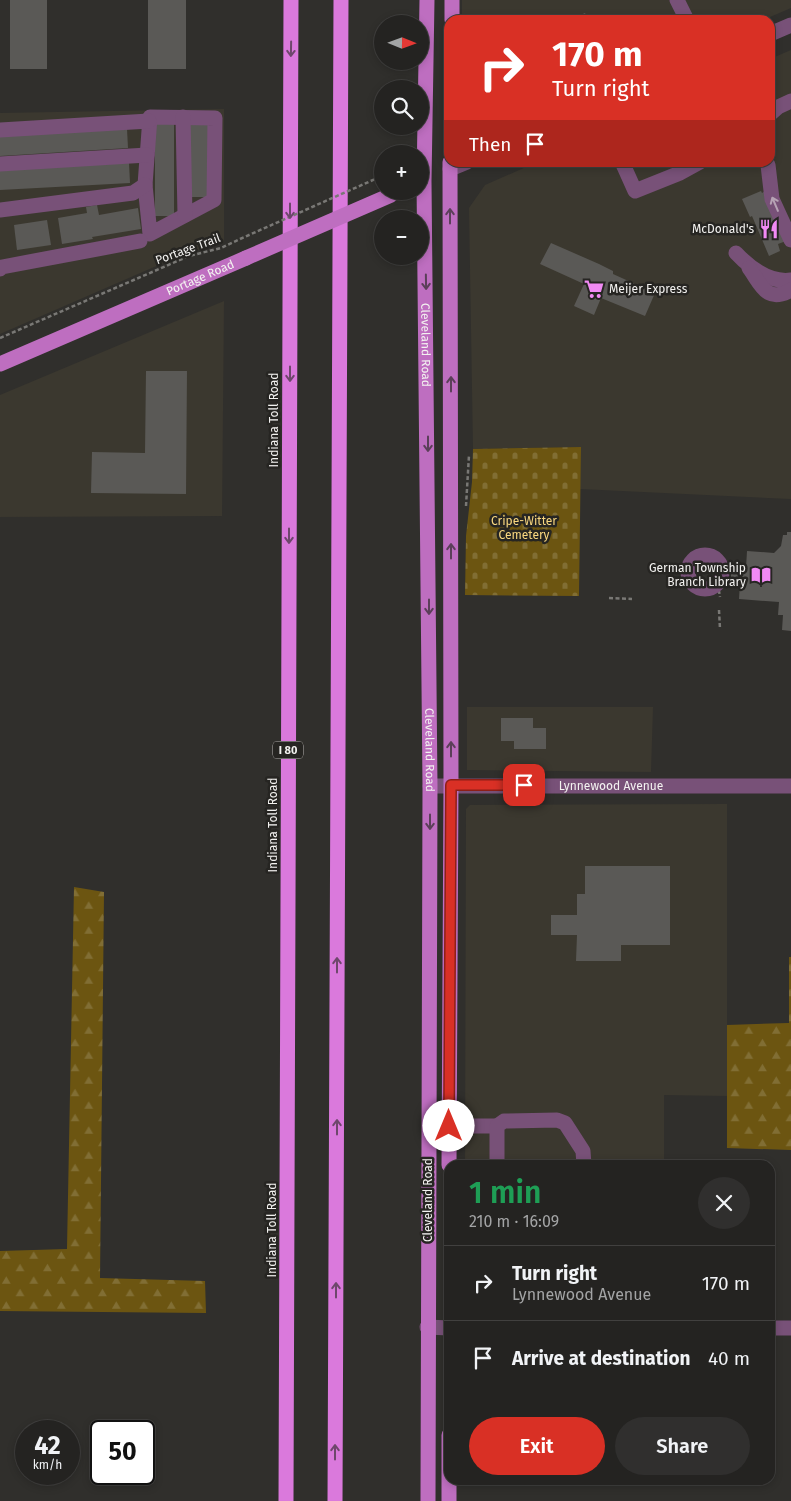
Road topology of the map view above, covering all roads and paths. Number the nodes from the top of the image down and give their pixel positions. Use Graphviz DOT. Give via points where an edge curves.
graph roads {
  1 [pos="291,0"];
  2 [pos="341,0"];
  3 [pos="426,0"];
  4 [pos="452,0"];
  5 [pos="678,0"];
  6 [pos="452,15"];
  7 [pos="685,15"];
  8 [pos="791,25"];
  9 [pos="775,32"];
  10 [pos="790,103"];
  11 [pos="775,109"];
  12 [pos="183,117"];
  13 [pos="150,121"];
  14 [pos="0,130"];
  15 [pos="423,145"];
  16 [pos="147,155"];
  17 [pos="0,164"];
  18 [pos="448,167"];
  19 [pos="450,167"];
  20 [pos="624,167"];
  21 [pos="691,167"];
  22 [pos="768,167"];
  23 [pos="429,178"];
  24 [pos="374,180"];
  25 [pos="145,185"];
  26 [pos="379,200"];
  27 [pos="422,200"];
  28 [pos="0,210"];
  29 [pos="185,215"];
  30 [pos="791,240"];
  31 [pos="140,241"];
  32 [pos="736,253"];
  33 [pos="747,265"];
  34 [pos="0,269"];
  35 [pos="791,280"];
  36 [pos="791,290"];
  37 [pos="0,338"];
  38 [pos="0,364"];
  39 [pos="716,592"];
  40 [pos="609,598"];
  41 [pos="632,599"];
  42 [pos="719,610"];
  43 [pos="720,629"];
  44 [pos="451,785"];
  45 [pos="430,786"];
  46 [pos="791,786"];
  47 [pos="449,1126"];
  48 [pos="497,1126"];
  49 [pos="449,1160"];
  50 [pos="497,1160"];
  51 [pos="584,1160"];
  52 [pos="427,1327"];
  53 [pos="444,1328"];
  54 [pos="775,1328"];
  55 [pos="791,1328"];
  56 [pos="449,1485"];
  57 [pos="286,1501"];
  58 [pos="335,1501"];
  59 [pos="428,1501"];
  60 [pos="449,1501"];
  1 -- 57 [label="highway, Indiana Toll Road / I 80, one-way"];
  58 -- 2 [label="highway, one-way"];
  3 -- 15 [label="main road, Cleveland Road"];
  4 -- 6 [label="main road"];
  5 -- 7 [label="street"];
  8 -- 9 [label="street"];
  10 -- 11 [label="street"];
  12 -- 13 [label="street" via="150,117"];
  12 -- 29 [label="street"];
  12 -- 29 [label="street" via="214,118 214,200"];
  13 -- 14 [label="street"];
  13 -- 16 [label="street"];
  16 -- 17 [label="street"];
  16 -- 25 [label="street"];
  18 -- 23 [label="main road"];
  44 -- 19 [label="main road, Cleveland Road, one-way"];
  20 -- 21 [label="street" via="635,191"];
  30 -- 22 [label="street, one-way" via="772,199"];
  24 -- 37 [label="path, Portage Trail, bridge" via="221,248 189,256"];
  25 -- 28 [label="street" via="133,193"];
  25 -- 29 [label="street" via="150,234"];
  26 -- 38 [label="main road, Portage Road, bridge"];
  27 -- 45 [label="main road, Cleveland Road, one-way"];
  31 -- 34 [label="street"];
  32 -- 33 [label="street"];
  33 -- 35 [label="street" via="769,277"];
  33 -- 36 [label="street" via="764,291 779,294"];
  39 -- 39 [label="street" via="701,590 690,582 687,569 694,558 704,554 715,558 722,568"];
  40 -- 41 [label="path"];
  42 -- 43 [label="path"];
  44 -- 45 [label="street, Lynnewood Avenue"];
  44 -- 46 [label="street, Lynnewood Avenue"];
  44 -- 47 [label="main road, Cleveland Road"];
  45 -- 52 [label="main road, Cleveland Road, one-way"];
  47 -- 48 [label="street"];
  47 -- 49 [label="main road, Cleveland Road"];
  48 -- 50 [label="street"];
  48 -- 51 [label="street" via="504,1121 557,1120 565,1123 583,1151"];
  52 -- 53 [label="street"];
  52 -- 59 [label="main road, Cleveland Road"];
  54 -- 55 [label="street"];
  56 -- 60 [label="main road"];
}
